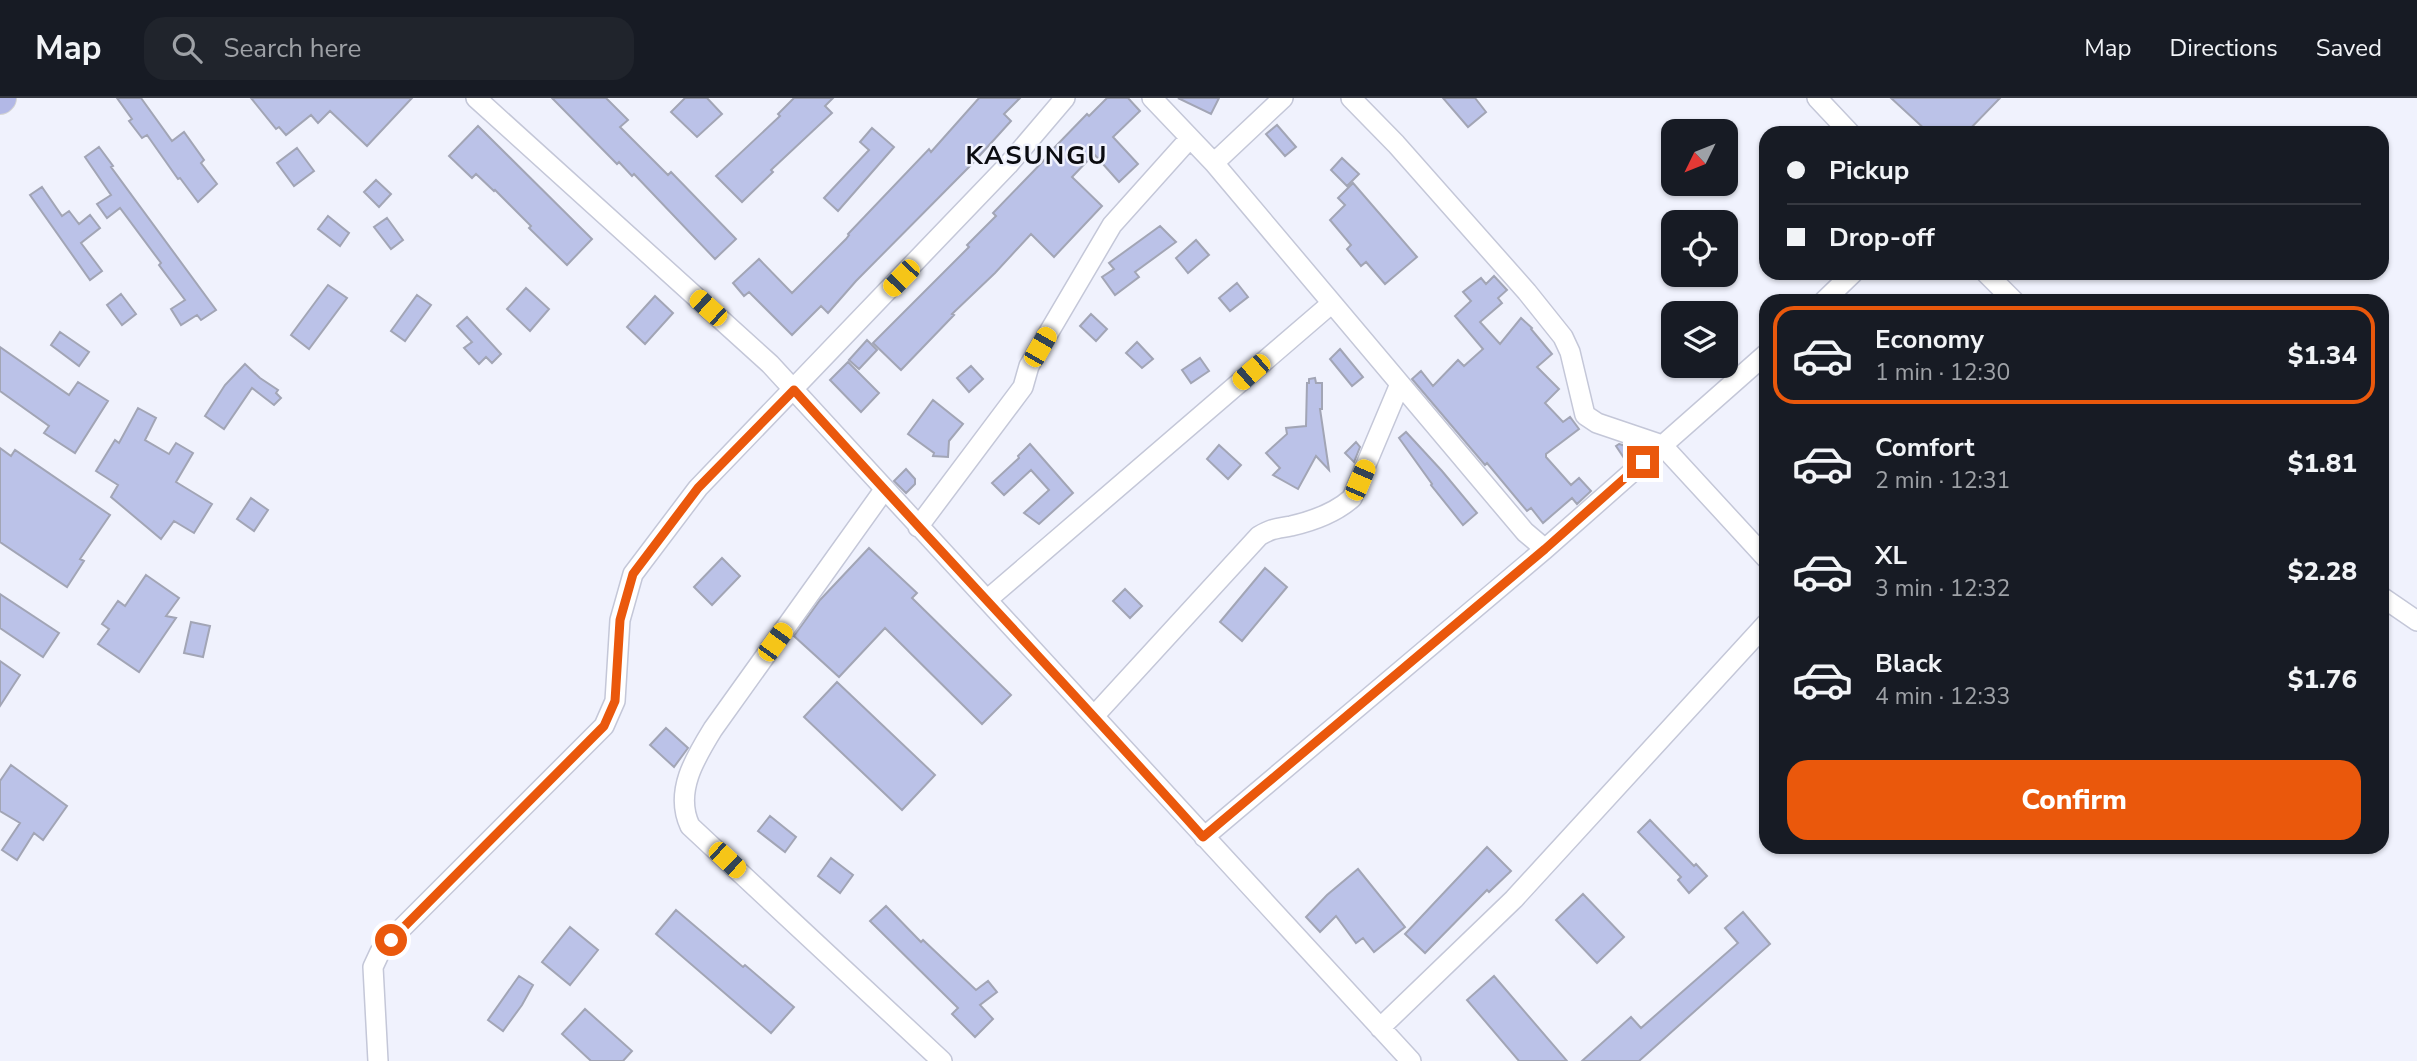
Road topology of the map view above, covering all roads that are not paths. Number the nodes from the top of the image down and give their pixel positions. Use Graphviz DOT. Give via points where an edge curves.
graph roads {
  1 [pos="1065,98"];
  2 [pos="1152,98"];
  3 [pos="1283,98"];
  4 [pos="1351,98"];
  5 [pos="1817,98"];
  6 [pos="479,99"];
  7 [pos="1843,126"];
  8 [pos="1190,138"];
  9 [pos="1214,163"];
  10 [pos="1846,280"];
  11 [pos="1993,280"];
  12 [pos="1831,294"];
  13 [pos="2007,294"];
  14 [pos="1332,303"];
  15 [pos="1759,360"];
  16 [pos="1400,384"];
  17 [pos="794,390"];
  18 [pos="1662,445"];
  19 [pos="884,490"];
  20 [pos="918,527"];
  21 [pos="1545,549"];
  22 [pos="1759,550"];
  23 [pos="988,599"];
  24 [pos="2389,602"];
  25 [pos="2417,621"];
  26 [pos="1759,632"];
  27 [pos="1094,716"];
  28 [pos="1203,837"];
  29 [pos="1380,1028"];
  30 [pos="378,1061"];
  31 [pos="942,1061"];
  32 [pos="1411,1061"];
  1 -- 17 [label="street" via="1008,165"];
  2 -- 8 [label="street"];
  3 -- 9 [label="street"];
  4 -- 18 [label="street" via="1563,337 1585,415"];
  5 -- 7 [label="street"];
  6 -- 17 [label="street"];
  8 -- 9 [label="street"];
  8 -- 20 [label="street" via="1112,225 1030,366 1023,387"];
  9 -- 14 [label="street"];
  10 -- 12 [label="street"];
  11 -- 13 [label="street"];
  14 -- 16 [label="street"];
  14 -- 23 [label="street"];
  15 -- 18 [label="street"];
  16 -- 21 [label="street" via="1525,532"];
  16 -- 27 [label="street" via="1352,498 1338,510 1273,527 1259,536"];
  17 -- 19 [label="street"];
  17 -- 30 [label="street" via="698,488 633,574 620,620 615,701 604,726 380,952 373,967"];
  18 -- 21 [label="street"];
  18 -- 22 [label="street"];
  19 -- 20 [label="street"];
  19 -- 31 [label="street" via="697,754 684,795 685,815 690,826"];
  20 -- 23 [label="street"];
  21 -- 28 [label="street"];
  23 -- 27 [label="street"];
  24 -- 25 [label="street"];
  26 -- 29 [label="street" via="1514,900"];
  27 -- 28 [label="street"];
  28 -- 29 [label="street"];
  29 -- 32 [label="street"];
}
